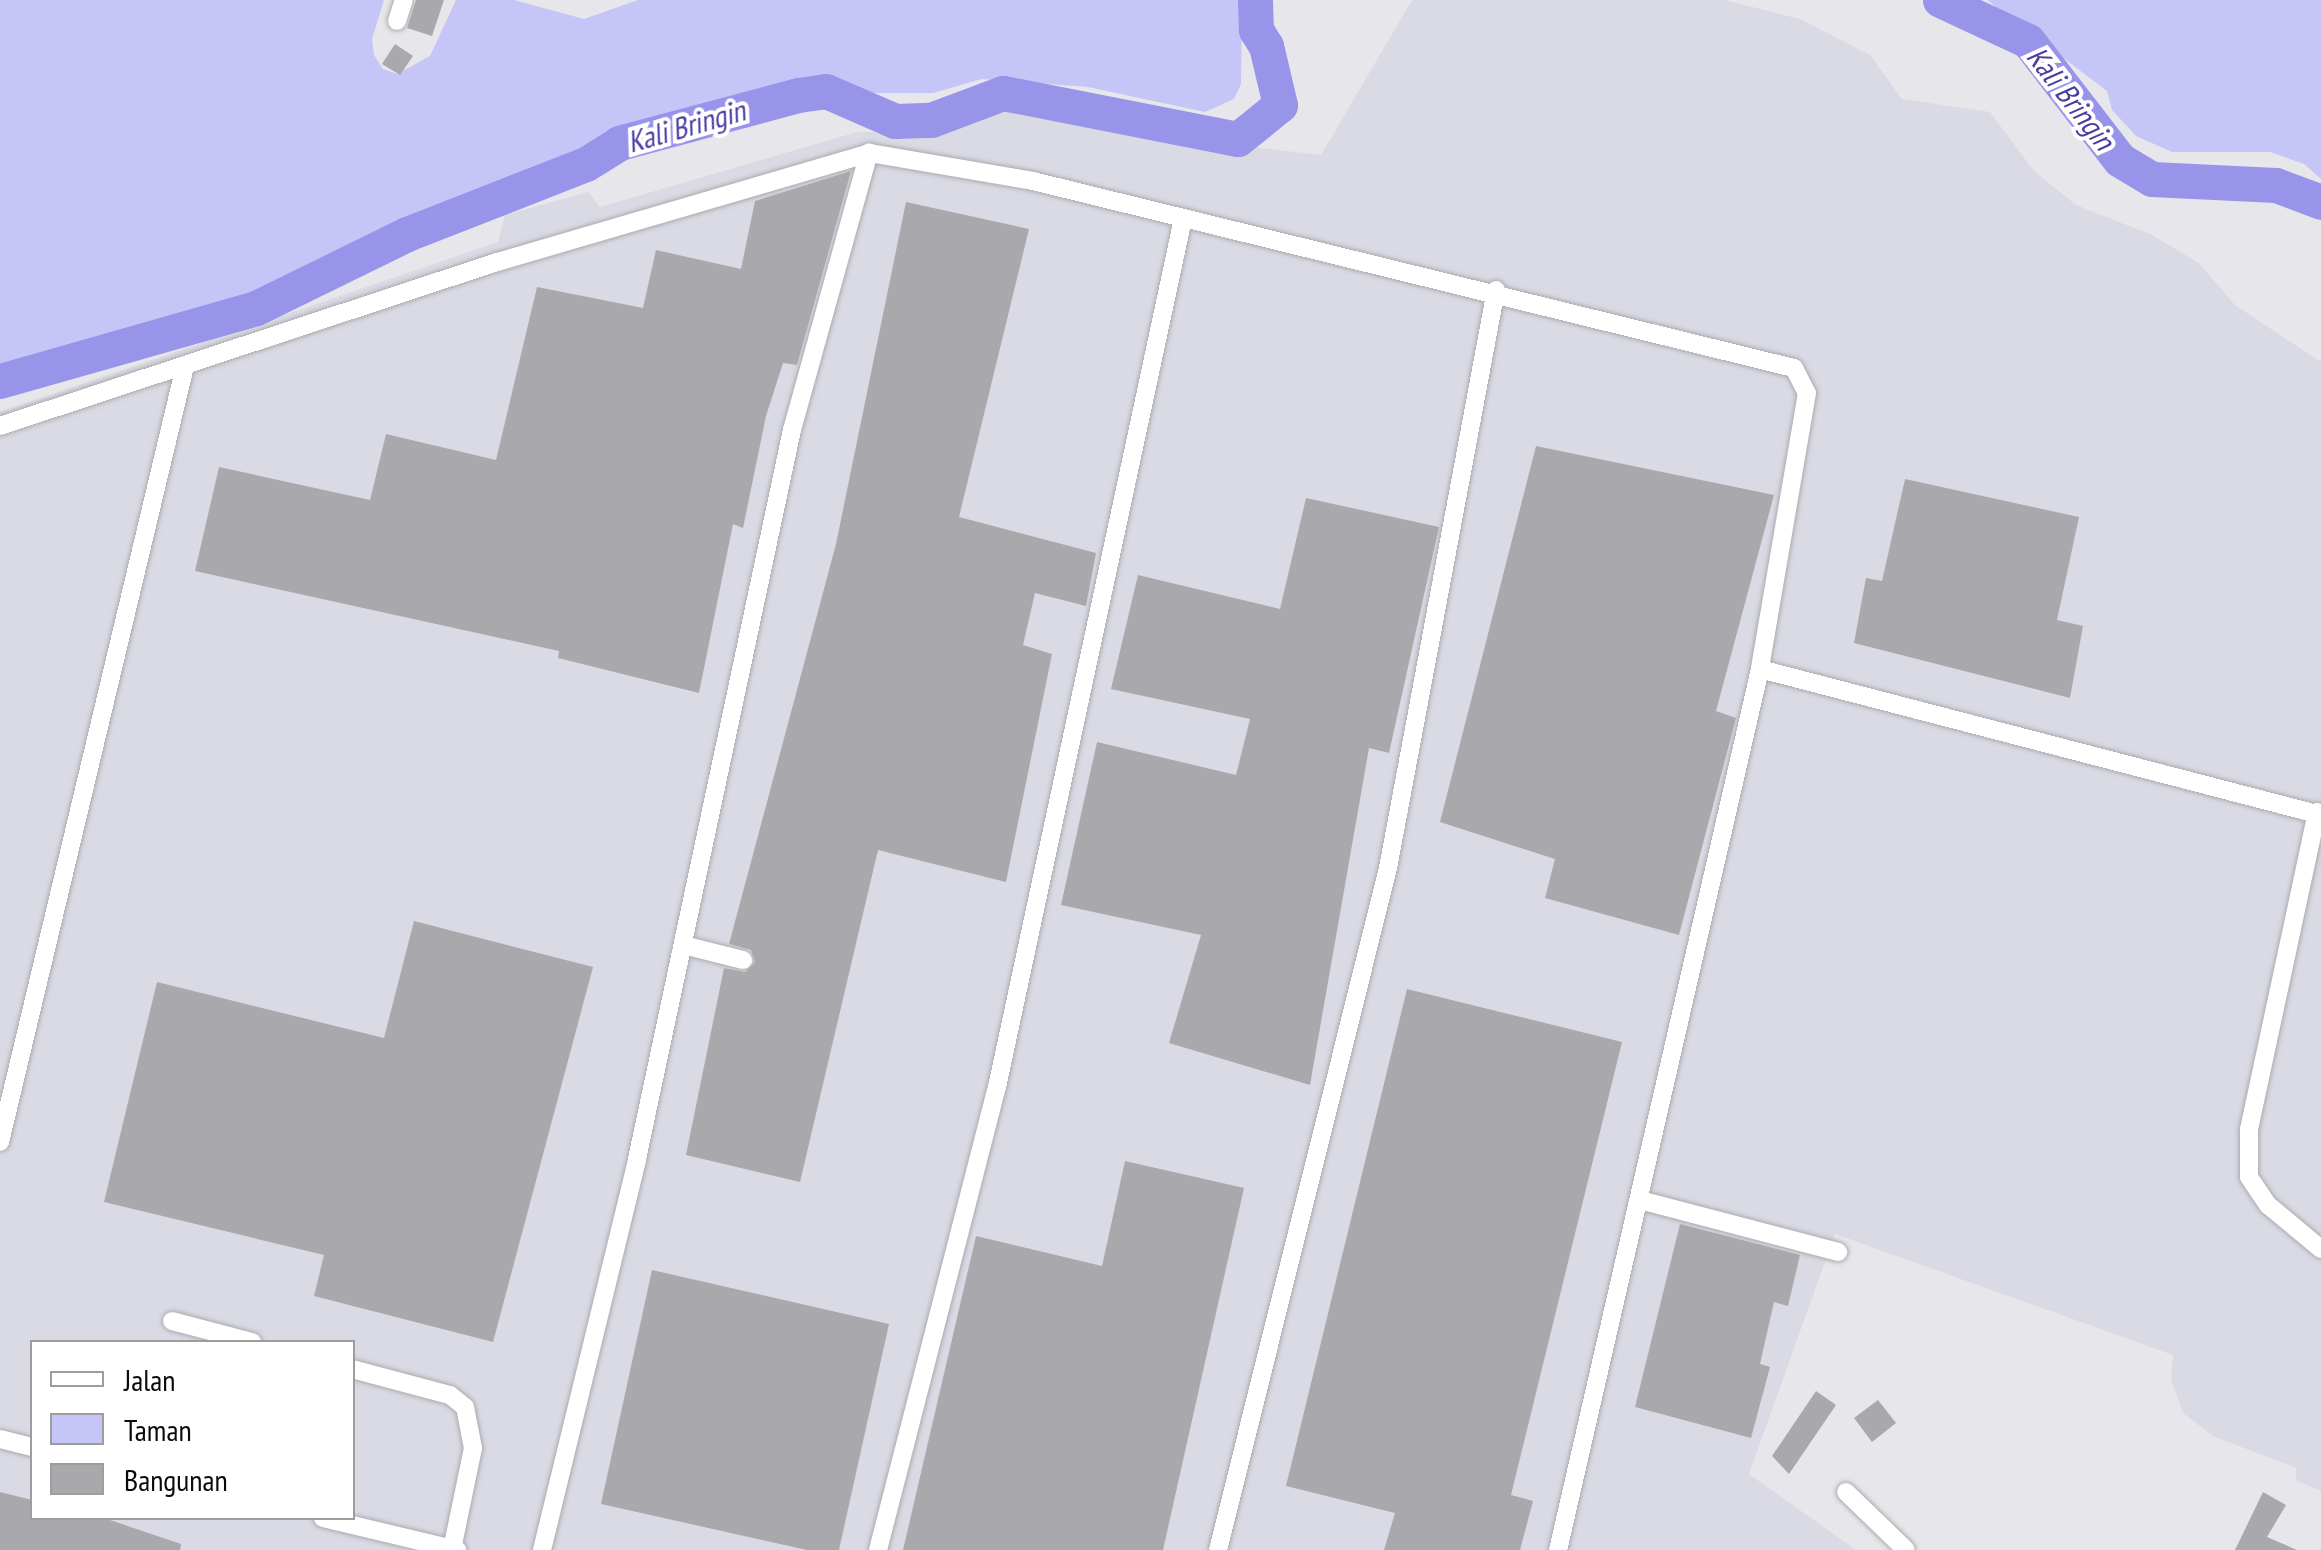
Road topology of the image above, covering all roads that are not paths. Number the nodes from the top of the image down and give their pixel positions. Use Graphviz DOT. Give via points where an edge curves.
graph roads {
  1 [pos="404,0"];
  2 [pos="397,20"];
  3 [pos="868,153"];
  4 [pos="1183,220"];
  5 [pos="1496,290"];
  6 [pos="185,366"];
  7 [pos="0,426"];
  8 [pos="1760,669"];
  9 [pos="2319,814"];
  10 [pos="683,945"];
  11 [pos="743,960"];
  12 [pos="0,1142"];
  13 [pos="1640,1200"];
  14 [pos="2321,1248"];
  15 [pos="1838,1252"];
  16 [pos="172,1321"];
  17 [pos="244,1340"];
  18 [pos="355,1370"];
  19 [pos="0,1439"];
  20 [pos="30,1446"];
  21 [pos="1846,1492"];
  22 [pos="331,1520"];
  23 [pos="454,1549"];
  24 [pos="542,1550"];
  25 [pos="878,1550"];
  26 [pos="1218,1550"];
  27 [pos="1558,1550"];
  28 [pos="1906,1550"];
  1 -- 2 [label="street"];
  3 -- 4 [label="street" via="1034,181"];
  3 -- 6 [label="street" via="497,262"];
  3 -- 10 [label="street" via="792,430"];
  4 -- 5 [label="street"];
  4 -- 25 [label="street" via="997,1087"];
  5 -- 8 [label="street" via="1794,368 1807,393"];
  5 -- 26 [label="street" via="1388,868"];
  6 -- 7 [label="street"];
  6 -- 12 [label="street"];
  8 -- 9 [label="street"];
  8 -- 13 [label="street"];
  9 -- 14 [label="street" via="2249,1130 2249,1177 2268,1205"];
  10 -- 11 [label="street"];
  10 -- 24 [label="street"];
  13 -- 15 [label="street"];
  13 -- 27 [label="street"];
  16 -- 17 [label="street"];
  18 -- 23 [label="street" via="450,1395 465,1407 473,1448"];
  19 -- 20 [label="street"];
  21 -- 28 [label="street"];
  22 -- 23 [label="street"];
}
